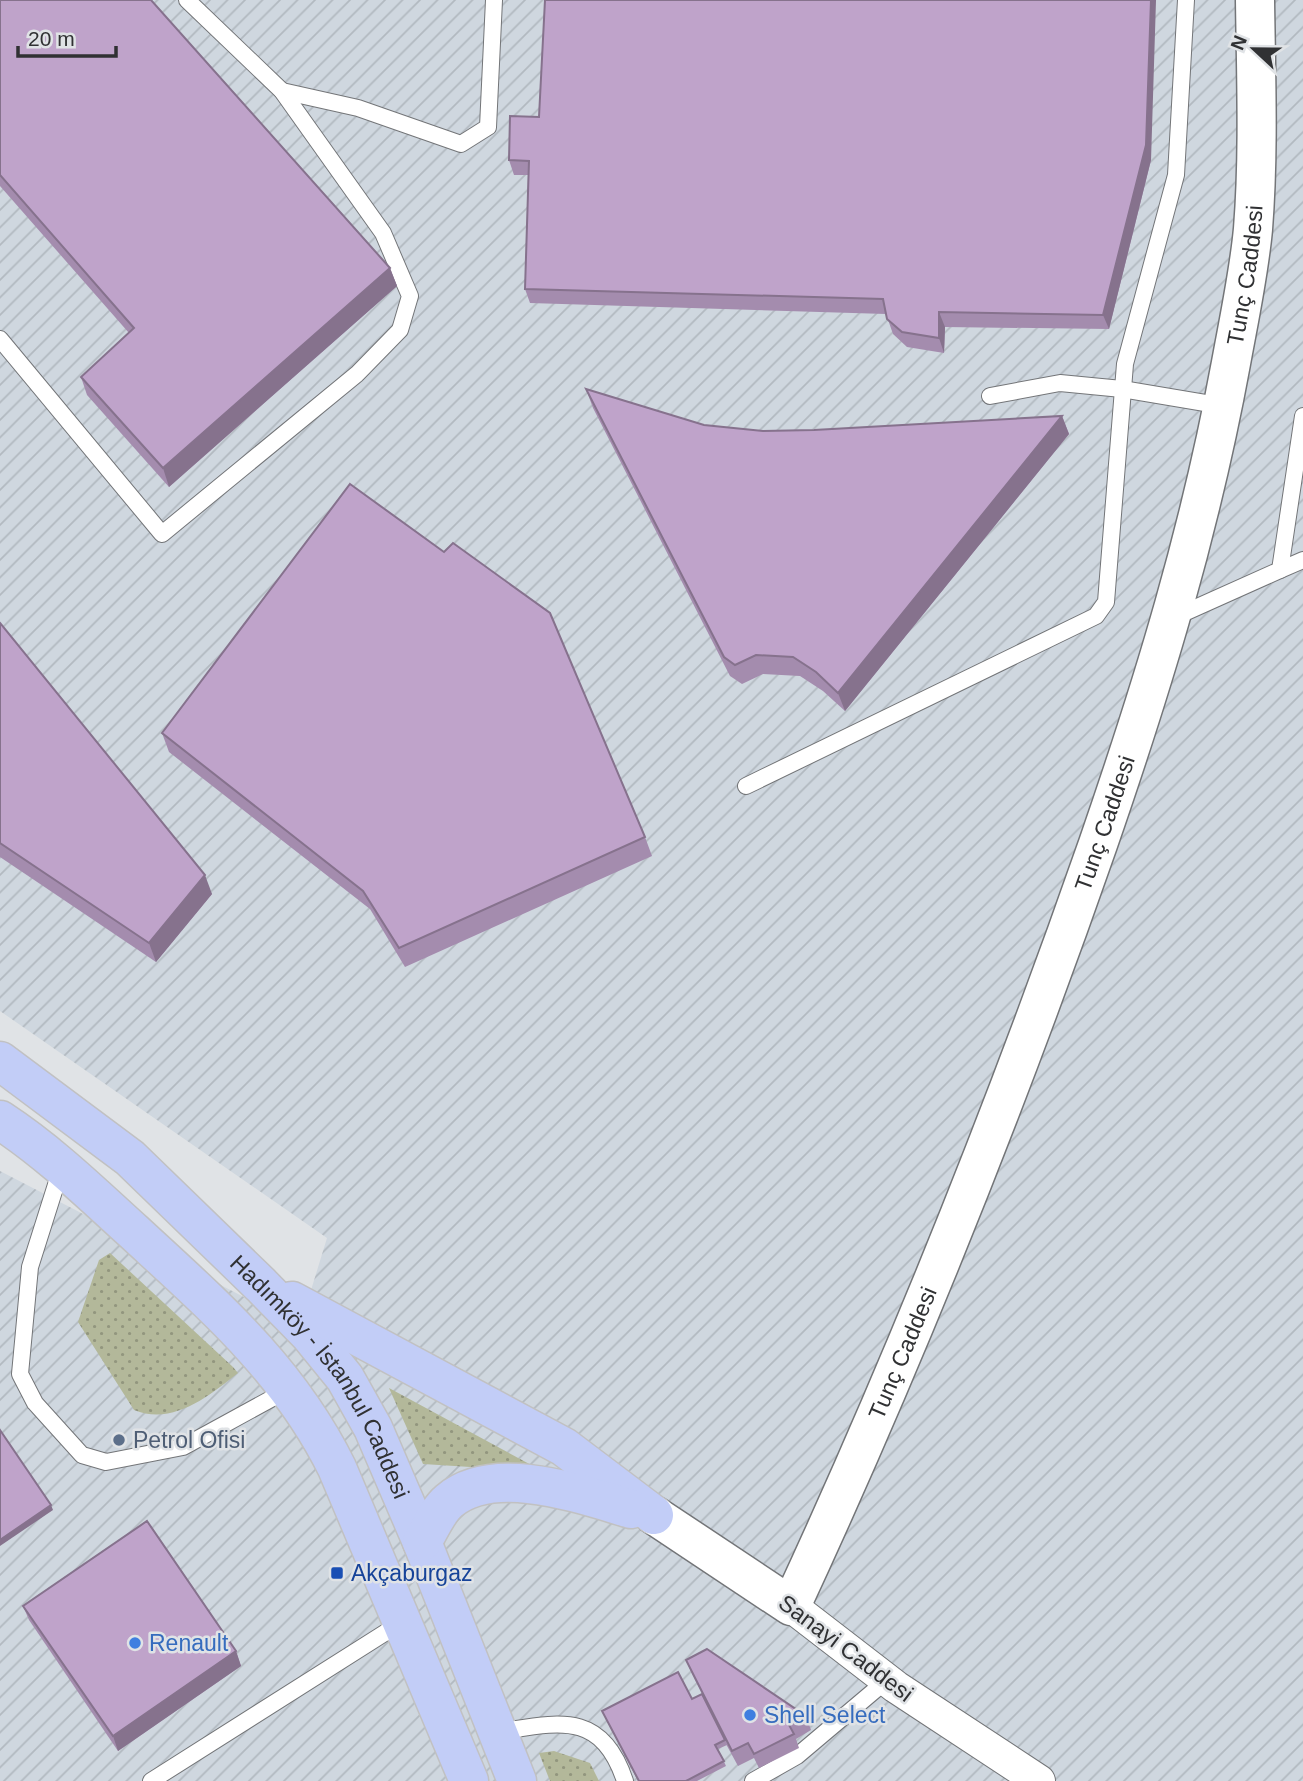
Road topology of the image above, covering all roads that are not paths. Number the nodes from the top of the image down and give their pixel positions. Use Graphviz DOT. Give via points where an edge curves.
graph roads {
  1 [pos="187,0"];
  2 [pos="494,0"];
  3 [pos="1186,0"];
  4 [pos="1255,0"];
  5 [pos="282,91"];
  6 [pos="0,339"];
  7 [pos="1122,389"];
  8 [pos="990,396"];
  9 [pos="1223,406"];
  10 [pos="1303,416"];
  11 [pos="1303,560"];
  12 [pos="1280,570"];
  13 [pos="1173,618"];
  14 [pos="746,786"];
  15 [pos="0,1061"];
  16 [pos="0,1120"];
  17 [pos="62,1167"];
  18 [pos="261,1285"];
  19 [pos="290,1388"];
  20 [pos="654,1516"];
  21 [pos="422,1542"];
  22 [pos="791,1606"];
  23 [pos="402,1622"];
  24 [pos="887,1680"];
  25 [pos="497,1732"];
  26 [pos="151,1781"];
  27 [pos="469,1781"];
  28 [pos="517,1781"];
  29 [pos="625,1781"];
  30 [pos="753,1781"];
  31 [pos="1039,1781"];
  1 -- 5 [label="lane"];
  2 -- 5 [label="lane" via="488,127 461,144 358,108"];
  3 -- 7 [label="lane" via="1176,175"];
  4 -- 9 [label="main road, Tunç Caddesi" via="1253,229"];
  5 -- 6 [label="lane" via="383,233 411,296 400,330 357,374 162,534"];
  7 -- 8 [label="lane" via="1060,383"];
  7 -- 9 [label="lane"];
  7 -- 14 [label="lane" via="1109,582 1106,602 1096,616"];
  9 -- 13 [label="main road, Tunç Caddesi" via="1210,478"];
  10 -- 12 [label="lane"];
  11 -- 12 [label="lane"];
  12 -- 13 [label="lane"];
  13 -- 22 [label="main road, Tunç Caddesi" via="1054,970 855,1468"];
  15 -- 18 [label="main road, Hadımköy - İstanbul Caddesi" via="130,1158"];
  16 -- 17 [label="main road, Hadımköy - İstanbul Caddesi"];
  17 -- 19 [label="main road, Hadımköy - İstanbul Caddesi" via="195,1288"];
  17 -- 19 [label="lane" via="30,1267 20,1374 35,1403 82,1455 106,1462 183,1447"];
  18 -- 20 [label="main road" via="564,1447"];
  18 -- 21 [label="main road, Hadımköy - İstanbul Caddesi" via="345,1378 373,1429"];
  19 -- 23 [label="main road, Hadımköy - İstanbul Caddesi" via="317,1427 337,1468"];
  20 -- 21 [label="main road" via="554,1486 475,1485 447,1502"];
  20 -- 22 [label="main road, Sanayi Caddesi"];
  21 -- 25 [label="main road, Hadımköy - İstanbul Caddesi"];
  22 -- 24 [label="street, Sanayi Caddesi"];
  23 -- 26 [label="lane"];
  23 -- 27 [label="main road, Hadımköy - İstanbul Caddesi"];
  24 -- 30 [label="lane" via="797,1756"];
  24 -- 31 [label="street, Sanayi Caddesi"];
  25 -- 28 [label="main road, Hadımköy - İstanbul Caddesi"];
  25 -- 29 [label="lane" via="575,1723 602,1739"];
}
